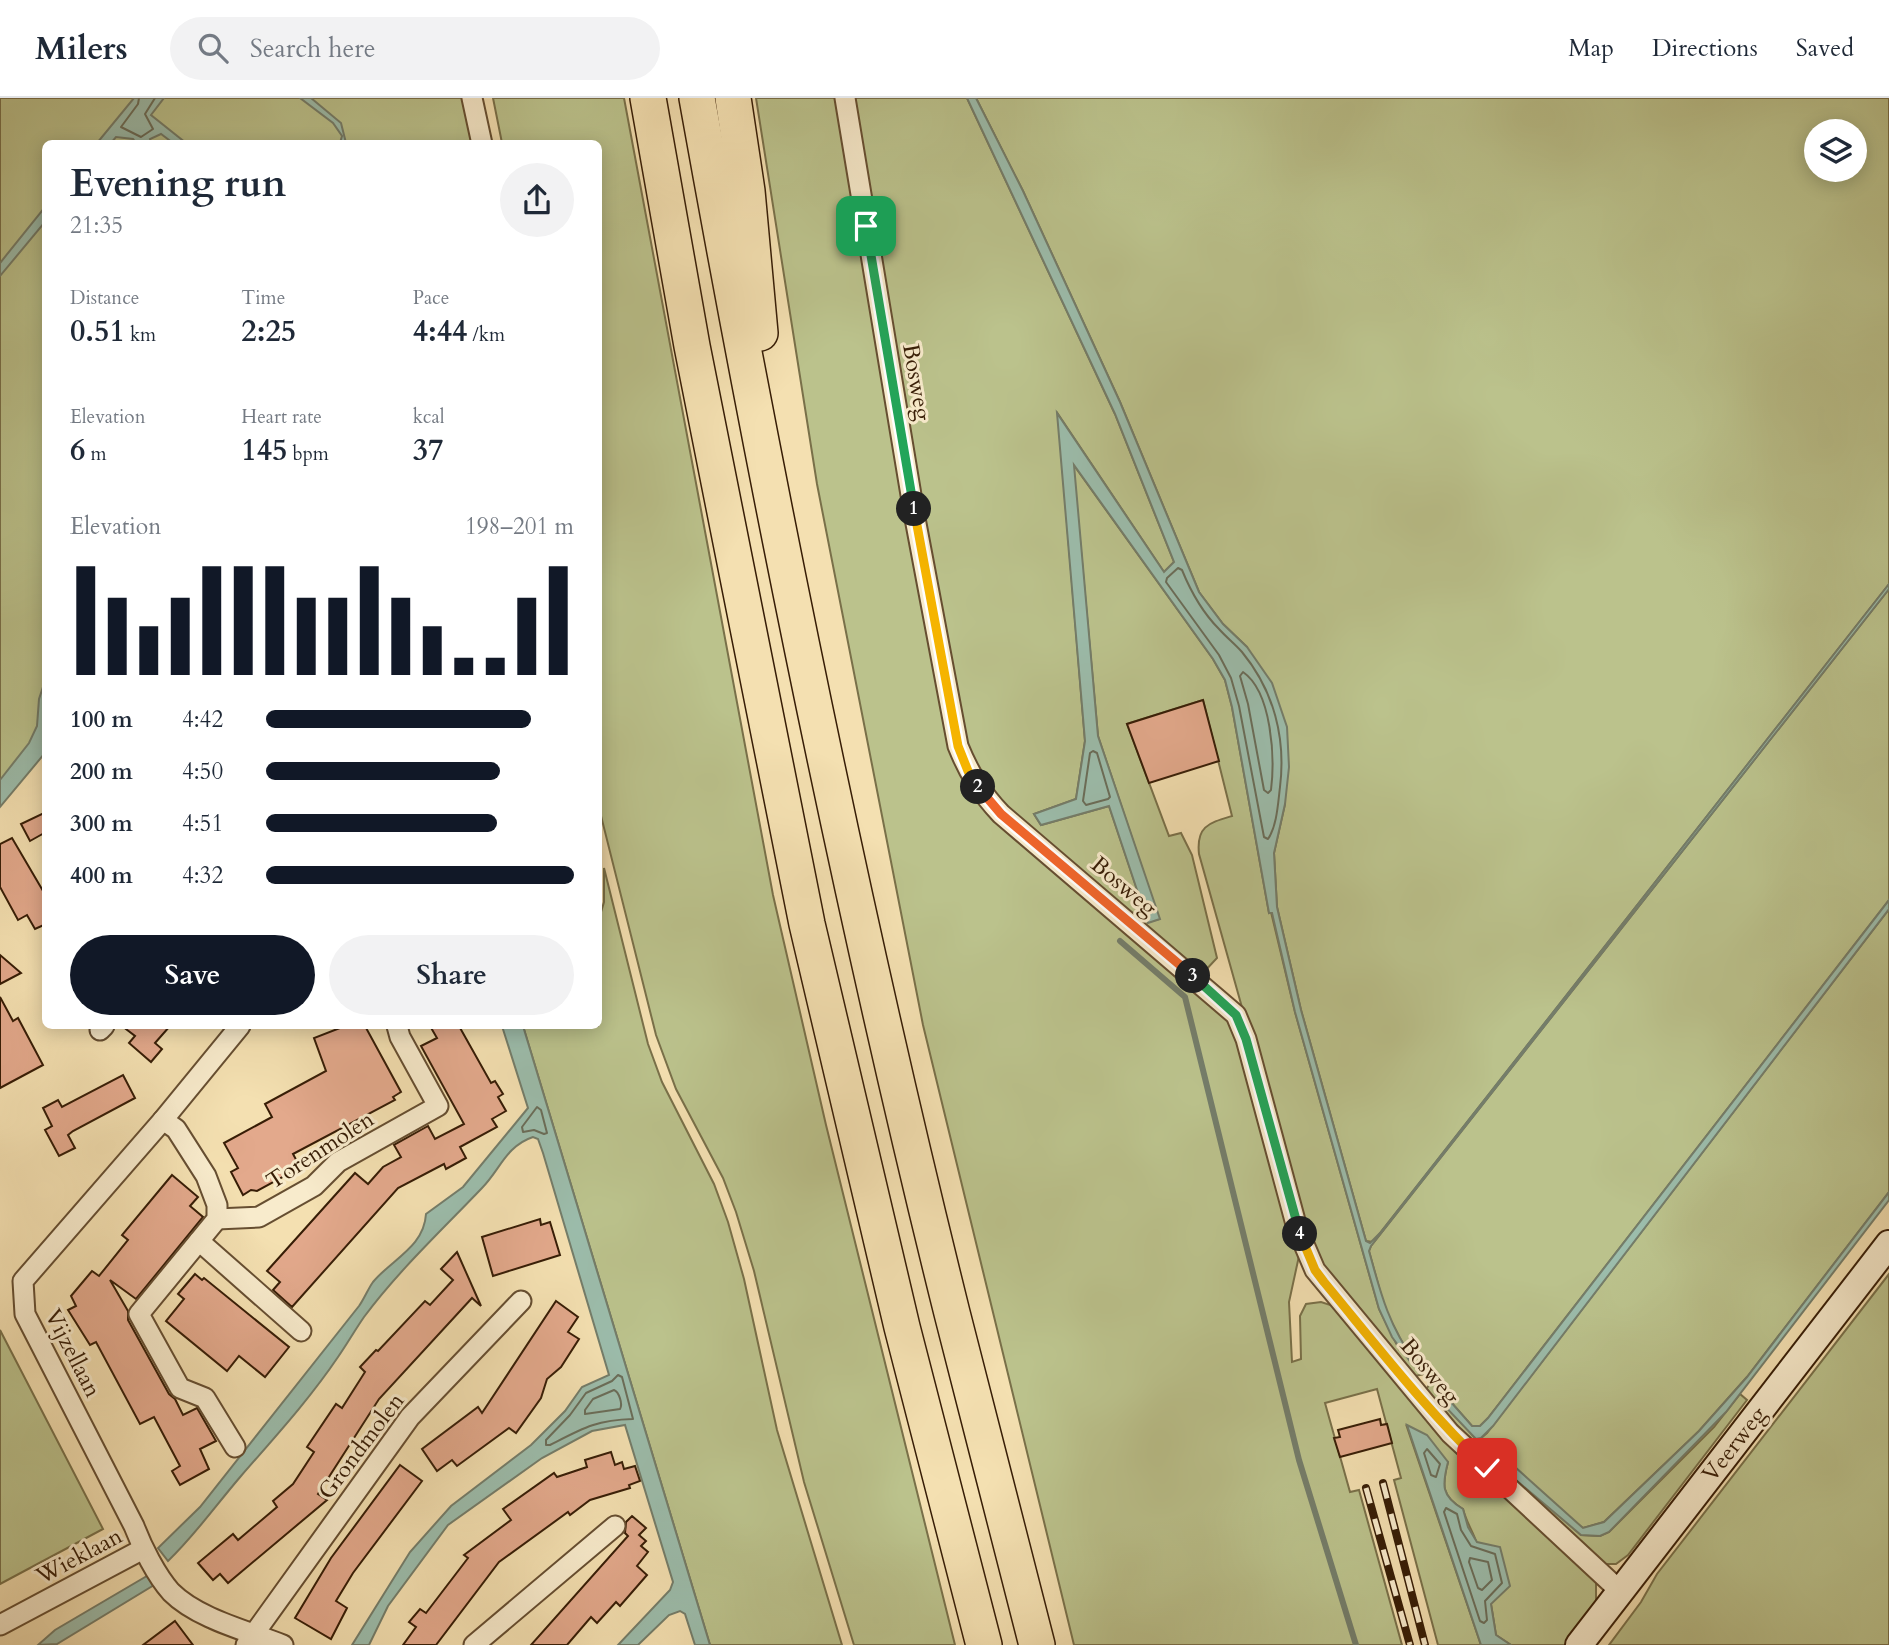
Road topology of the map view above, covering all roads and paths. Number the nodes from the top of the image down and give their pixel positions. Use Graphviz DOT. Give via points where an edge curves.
graph roads {
  1 [pos="472,98"];
  2 [pos="648,98"];
  3 [pos="698,98"];
  4 [pos="733,98"];
  5 [pos="845,98"];
  6 [pos="481,140"];
  7 [pos="779,536"];
  8 [pos="238,1029"];
  9 [pos="398,1029"];
  10 [pos="163,1120"];
  11 [pos="217,1219"];
  12 [pos="199,1241"];
  13 [pos="1889,1244"];
  14 [pos="521,1300"];
  15 [pos="301,1331"];
  16 [pos="235,1447"];
  17 [pos="615,1526"];
  18 [pos="143,1549"];
  19 [pos="1620,1591"];
  20 [pos="0,1625"];
  21 [pos="250,1639"];
  22 [pos="283,1645"];
  23 [pos="474,1645"];
  24 [pos="984,1645"];
  25 [pos="1037,1645"];
  26 [pos="1579,1645"];
  1 -- 6 [label="street"];
  2 -- 24 [label="highway" via="692,346 807,924 902,1327"];
  3 -- 7 [label="highway"];
  4 -- 7 [label="highway" via="747,191"];
  5 -- 19 [label="street, Bosweg" via="917,526 958,746 968,771 1001,814 1236,1015 1297,1228 1315,1270 1450,1433"];
  7 -- 25 [label="highway" via="951,1311"];
  8 -- 10 [label="street, Vijzellaan"];
  9 -- 11 [label="street, Torenmolen" via="438,1106 338,1162 314,1186 259,1217"];
  10 -- 11 [label="street" via="176,1129 206,1176"];
  10 -- 18 [label="street, Vijzellaan" via="23,1280 25,1314"];
  11 -- 12 [label="street"];
  12 -- 15 [label="street"];
  12 -- 16 [label="street" via="139,1314 180,1388 205,1398"];
  13 -- 19 [label="street, Veerweg"];
  14 -- 21 [label="street, Grondmolen" via="410,1417"];
  17 -- 23 [label="street"];
  18 -- 20 [label="street, Wieklaan"];
  18 -- 21 [label="street, Vijzellaan" via="172,1592"];
  19 -- 26 [label="street, Veerweg"];
  21 -- 22 [label="street, Vijzellaan"];
}
